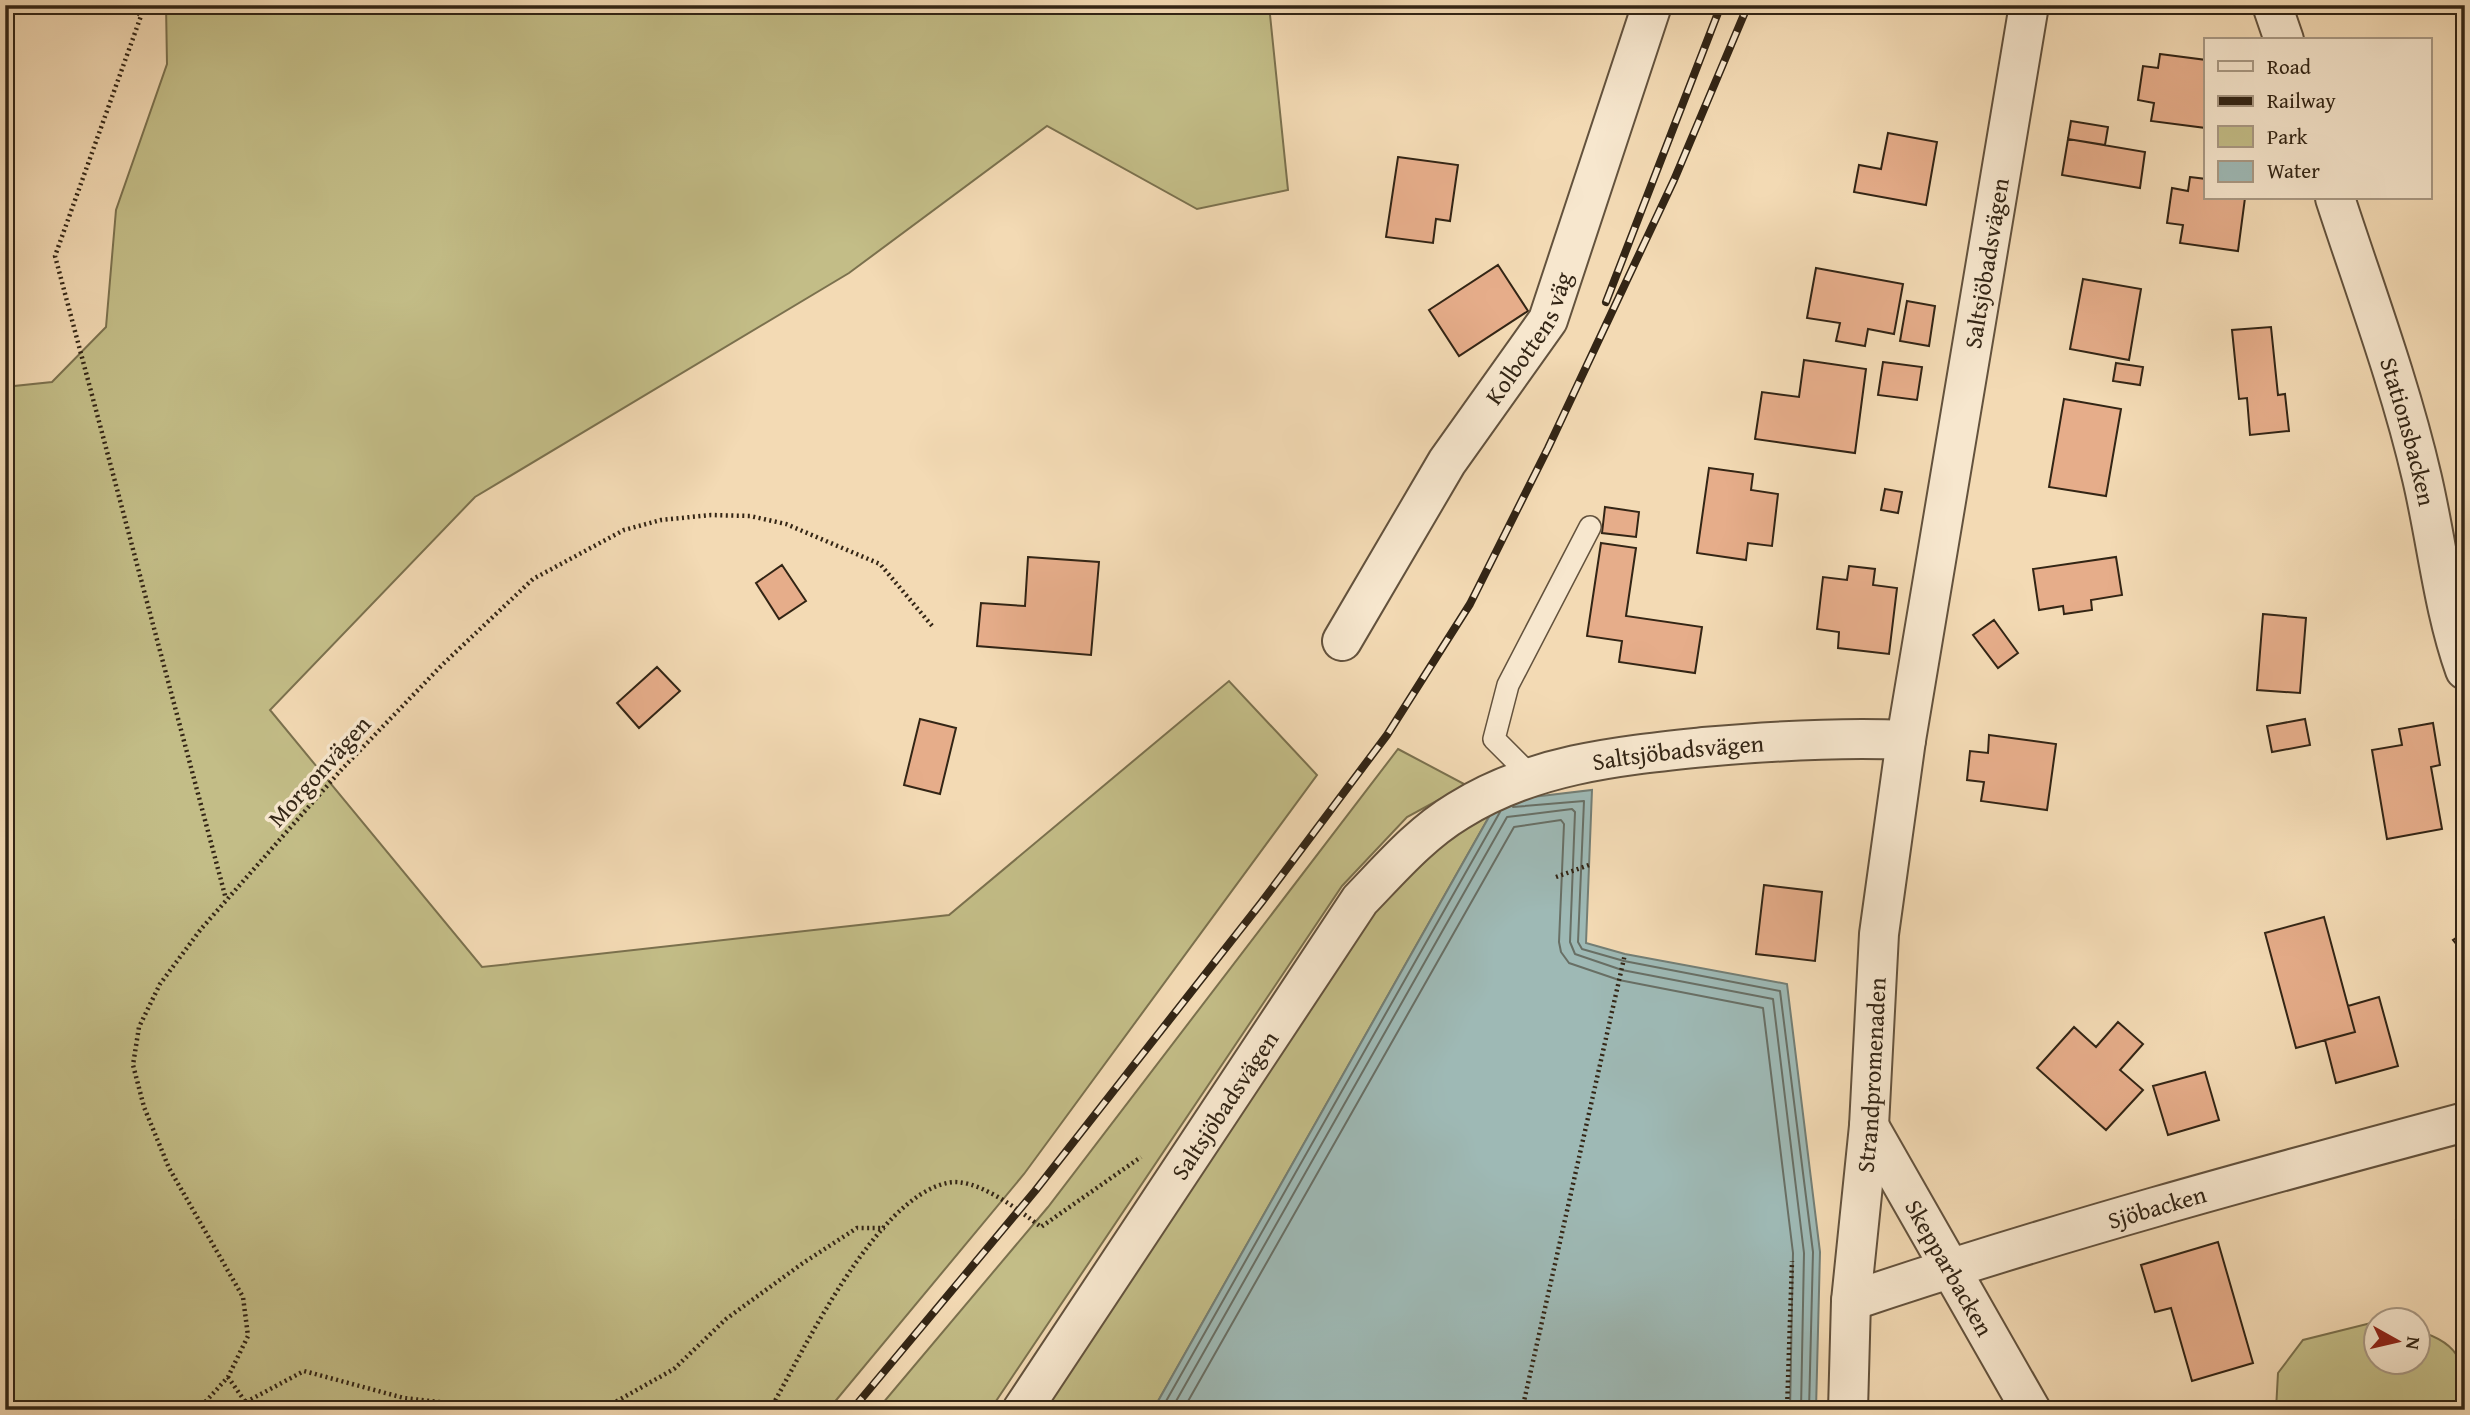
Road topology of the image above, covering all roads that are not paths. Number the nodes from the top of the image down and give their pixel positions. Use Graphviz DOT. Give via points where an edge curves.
graph roads {
  1 [pos="1652,5"];
  2 [pos="2029,5"];
  3 [pos="2272,5"];
  4 [pos="2283,38"];
  5 [pos="2336,200"];
  6 [pos="1590,527"];
  7 [pos="1342,641"];
  8 [pos="2461,643"];
  9 [pos="1906,740"];
  10 [pos="1531,776"];
  11 [pos="2465,1122"];
  12 [pos="1868,1126"];
  13 [pos="1950,1268"];
  14 [pos="1851,1301"];
  15 [pos="1022,1410"];
  16 [pos="1848,1410"];
  17 [pos="2031,1410"];
  1 -- 7 [label="street, Kolbottens väg" via="1548,320 1447,462"];
  2 -- 9 [label="street, Saltsjöbadsvägen"];
  3 -- 4 [label="street"];
  5 -- 8 [label="street, Stationsbacken" via="2408,425"];
  6 -- 10 [label="lane" via="1508,685 1494,739"];
  9 -- 10 [label="street, Saltsjöbadsvägen" via="1788,740 1604,757"];
  9 -- 12 [label="street, Strandpromenaden" via="1879,934"];
  10 -- 15 [label="street, Saltsjöbadsvägen" via="1459,810 1414,843 1360,900"];
  11 -- 13 [label="street, Sjöbacken"];
  12 -- 13 [label="street, Skepparbacken"];
  12 -- 14 [label="street, Strandpromenaden"];
  13 -- 14 [label="street, Sjöbacken"];
  13 -- 17 [label="street, Skepparbacken"];
  14 -- 16 [label="street, Strandpromenaden"];
}
